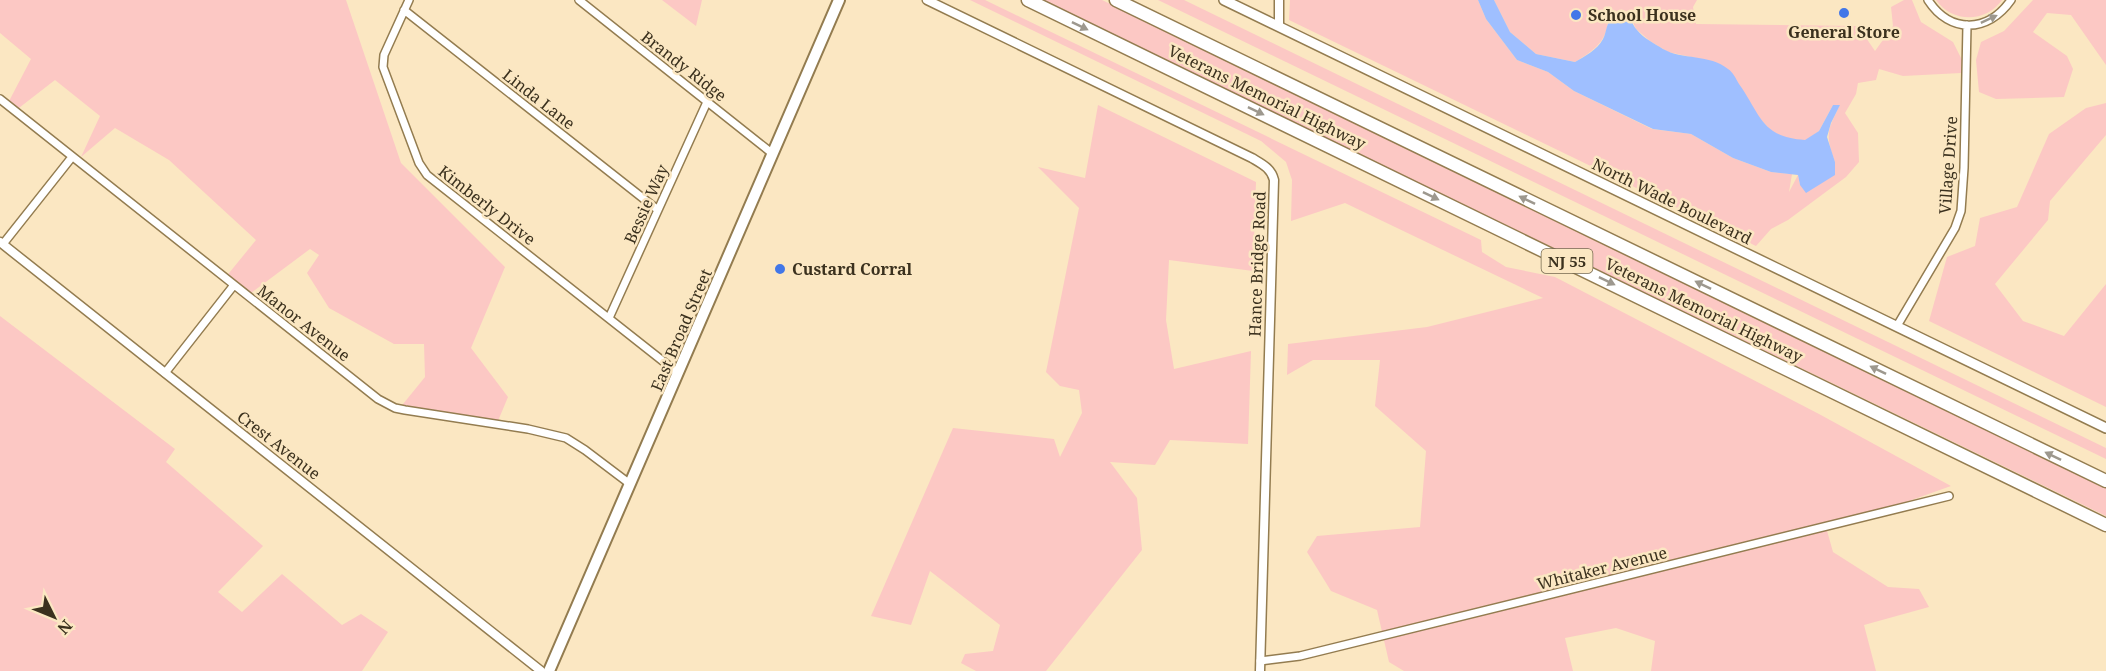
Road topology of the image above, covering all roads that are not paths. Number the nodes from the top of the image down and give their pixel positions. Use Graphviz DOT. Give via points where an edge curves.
graph roads {
  1 [pos="409,0"];
  2 [pos="579,0"];
  3 [pos="839,0"];
  4 [pos="927,0"];
  5 [pos="1028,0"];
  6 [pos="1116,0"];
  7 [pos="1224,0"];
  8 [pos="1279,0"];
  9 [pos="1928,0"];
  10 [pos="2011,0"];
  11 [pos="404,10"];
  12 [pos="1967,25"];
  13 [pos="1279,26"];
  14 [pos="0,99"];
  15 [pos="707,102"];
  16 [pos="773,154"];
  17 [pos="72,157"];
  18 [pos="658,210"];
  19 [pos="2,243"];
  20 [pos="234,285"];
  21 [pos="609,318"];
  22 [pos="1897,326"];
  23 [pos="165,373"];
  24 [pos="678,373"];
  25 [pos="2106,428"];
  26 [pos="2106,481"];
  27 [pos="630,484"];
  28 [pos="1949,496"];
  29 [pos="2106,525"];
  30 [pos="1260,666"];
  31 [pos="541,671"];
  32 [pos="549,671"];
  1 -- 11 [label="street, Kimberly Drive"];
  2 -- 15 [label="street, Brandy Ridge"];
  3 -- 16 [label="main road, East Broad Street"];
  4 -- 30 [label="street, Hance Bridge Road" via="1252,158 1272,173"];
  5 -- 29 [label="highway, Veterans Memorial Highway / NJ 55, one-way"];
  26 -- 6 [label="highway, Veterans Memorial Highway / NJ 55, one-way"];
  7 -- 13 [label="main road, North Wade Boulevard"];
  8 -- 13 [label="street"];
  9 -- 12 [label="street" via="1936,12"];
  12 -- 10 [label="street, one-way" via="1985,22 2002,12"];
  11 -- 18 [label="street, Linda Lane"];
  11 -- 21 [label="street, Kimberly Drive" via="384,55 383,67 427,175"];
  12 -- 22 [label="street, Village Drive" via="1961,211 1955,228"];
  13 -- 22 [label="main road, North Wade Boulevard"];
  14 -- 17 [label="street, Manor Avenue"];
  15 -- 16 [label="street, Brandy Ridge"];
  15 -- 18 [label="street, Bessie Way"];
  16 -- 24 [label="main road, East Broad Street"];
  17 -- 19 [label="street"];
  17 -- 20 [label="street, Manor Avenue"];
  18 -- 21 [label="street, Bessie Way"];
  19 -- 23 [label="street, Crest Avenue"];
  20 -- 23 [label="street"];
  20 -- 27 [label="street, Manor Avenue" via="388,405 566,438"];
  21 -- 24 [label="street, Kimberly Drive"];
  22 -- 25 [label="main road, North Wade Boulevard"];
  23 -- 31 [label="street, Crest Avenue"];
  24 -- 27 [label="main road, East Broad Street"];
  27 -- 32 [label="main road, East Broad Street"];
  28 -- 30 [label="street, Whitaker Avenue"];
}
